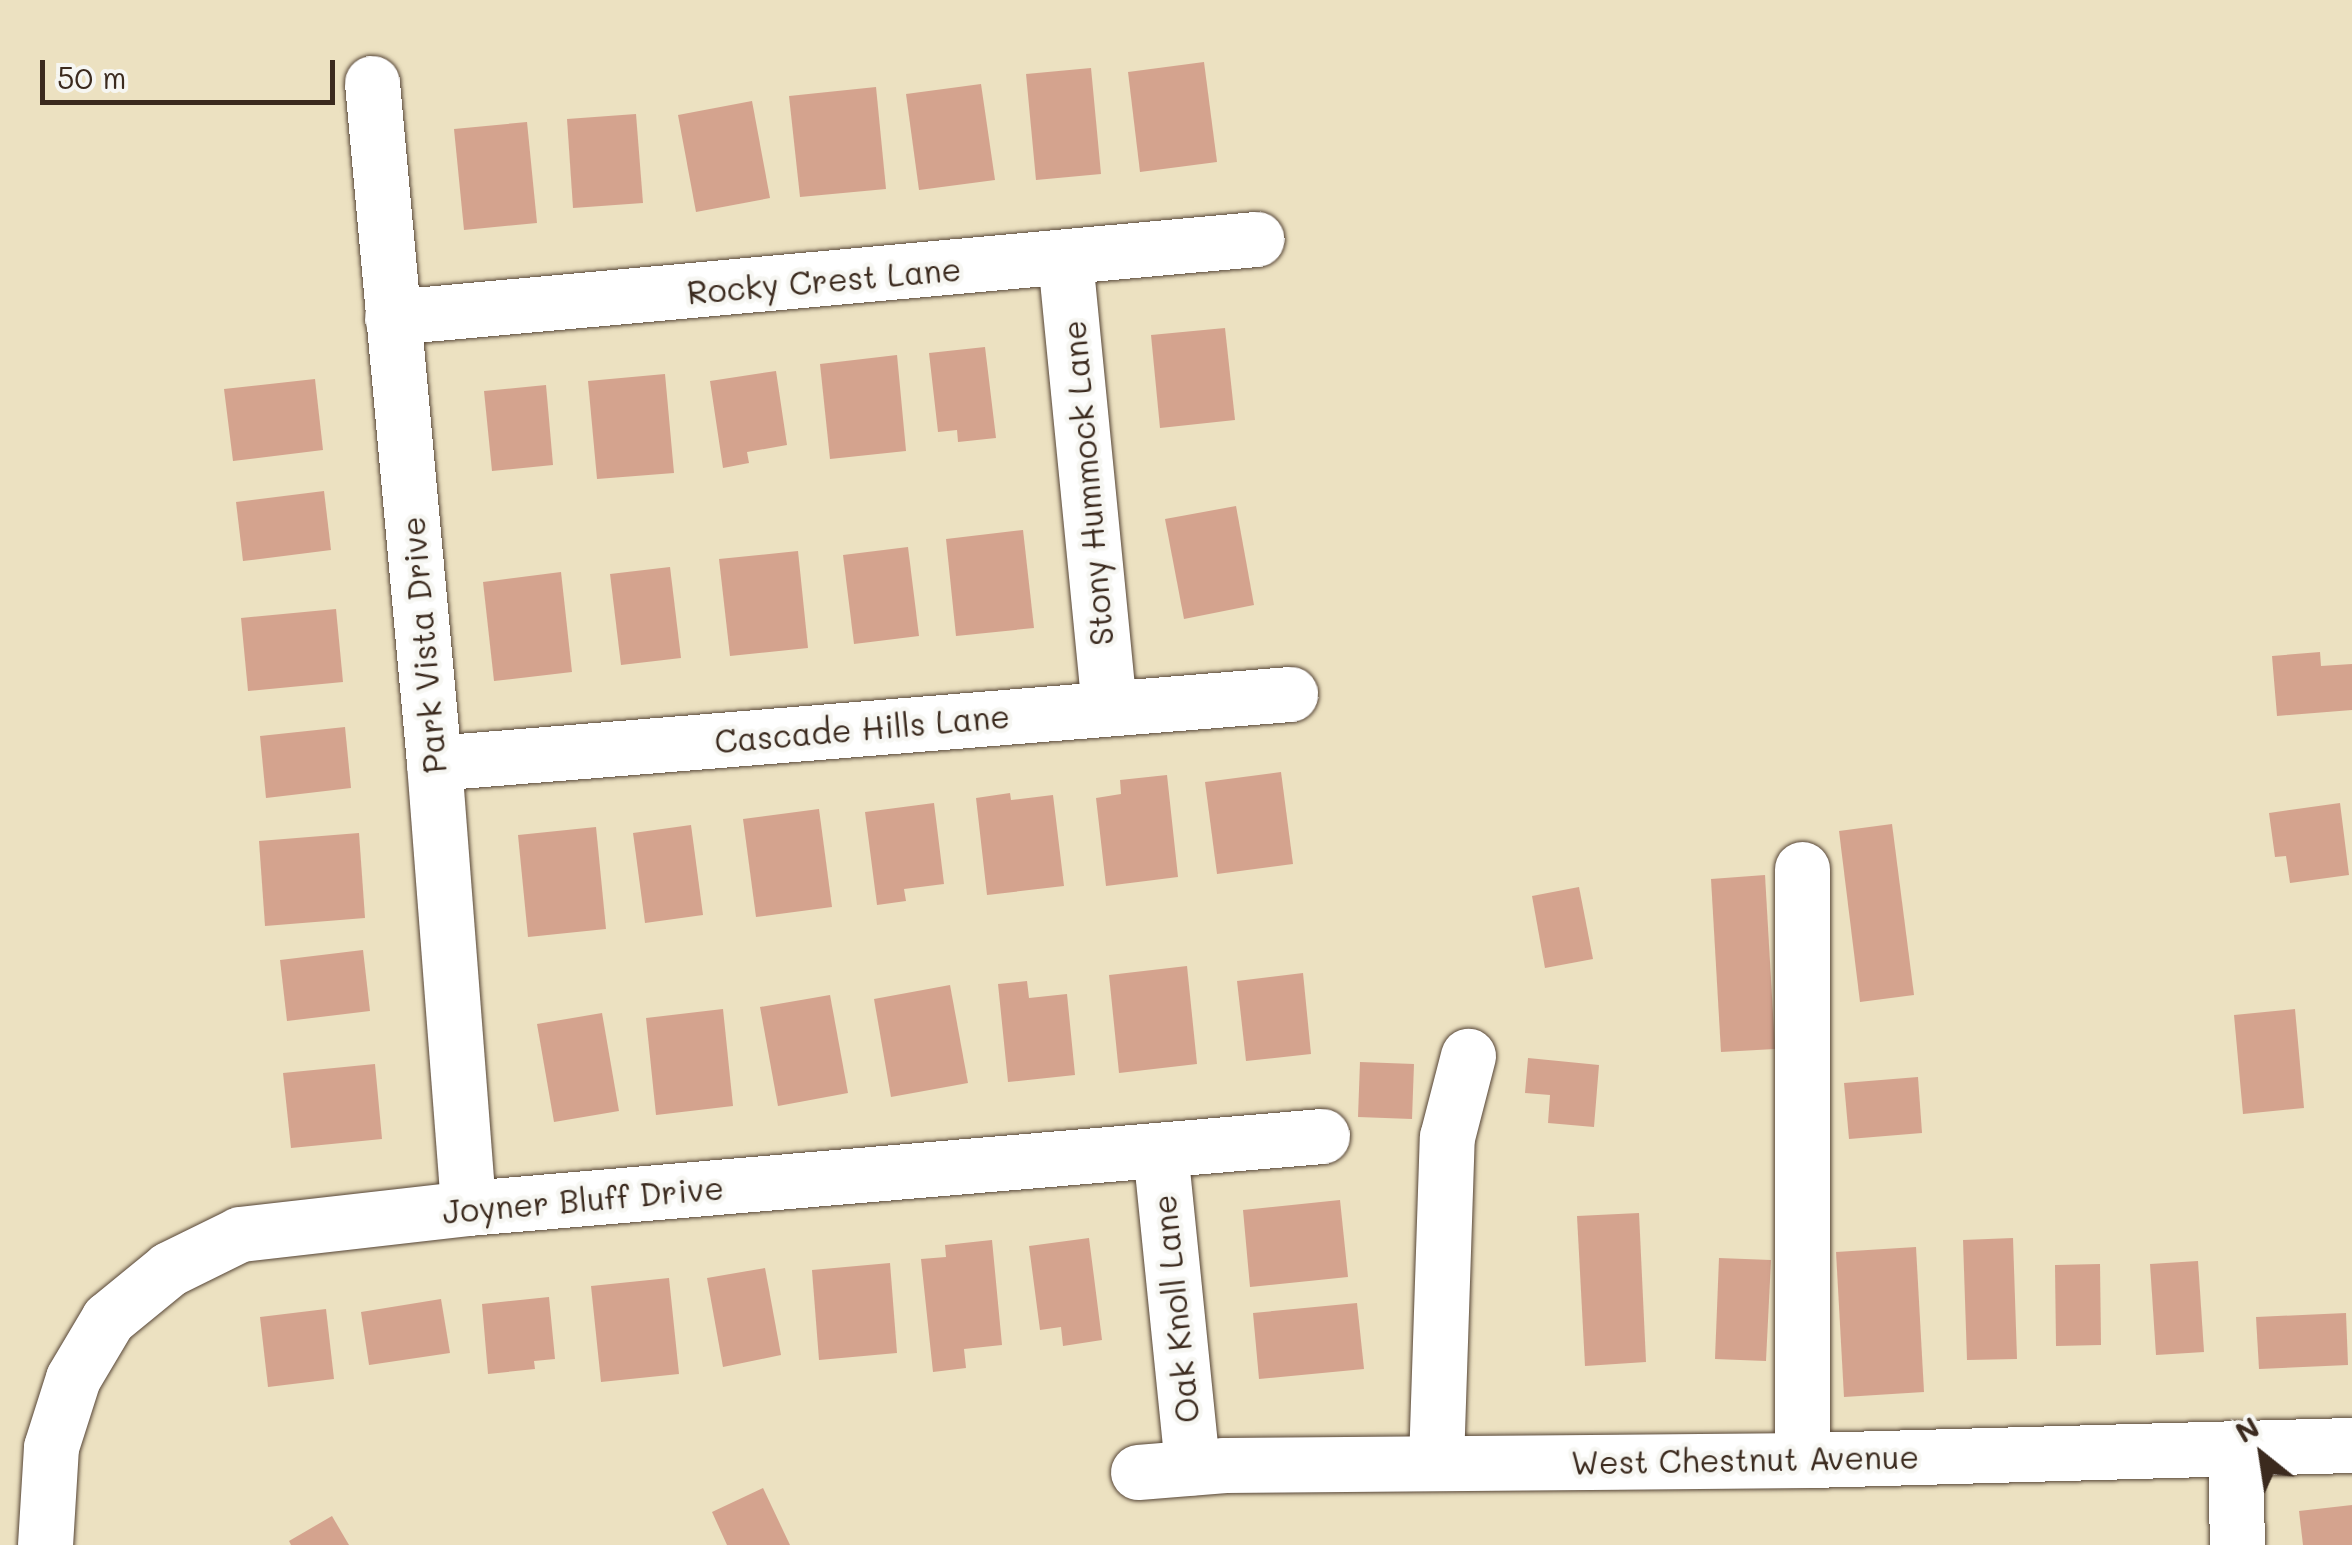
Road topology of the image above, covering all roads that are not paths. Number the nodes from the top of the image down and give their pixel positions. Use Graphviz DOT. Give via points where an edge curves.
graph roads {
  1 [pos="372,83"];
  2 [pos="1256,239"];
  3 [pos="1065,258"];
  4 [pos="392,318"];
  5 [pos="1290,694"];
  6 [pos="1108,708"];
  7 [pos="434,763"];
  8 [pos="1802,870"];
  9 [pos="1468,1056"];
  10 [pos="1322,1136"];
  11 [pos="1160,1150"];
  12 [pos="468,1208"];
  13 [pos="2352,1445"];
  14 [pos="2235,1451"];
  15 [pos="1802,1460"];
  16 [pos="1436,1462"];
  17 [pos="1192,1468"];
  18 [pos="1138,1472"];
  19 [pos="45,1545"];
  20 [pos="2238,1545"];
  1 -- 4 [label="street, Park Vista Drive"];
  2 -- 3 [label="street, Rocky Crest Lane"];
  3 -- 4 [label="street, Rocky Crest Lane"];
  3 -- 6 [label="street, Stony Hummock Lane"];
  4 -- 7 [label="street, Park Vista Drive"];
  5 -- 6 [label="street, Cascade Hills Lane"];
  6 -- 7 [label="street, Cascade Hills Lane"];
  7 -- 12 [label="street, Park Vista Drive"];
  8 -- 15 [label="street"];
  9 -- 16 [label="street" via="1448,1138"];
  10 -- 11 [label="street, Joyner Bluff Drive"];
  11 -- 12 [label="street, Joyner Bluff Drive"];
  11 -- 17 [label="street, Oak Knoll Lane"];
  12 -- 19 [label="street, Joyner Bluff Drive" via="240,1234 169,1269 108,1319 73,1378 51,1447"];
  13 -- 14 [label="street, West Chestnut Avenue"];
  14 -- 15 [label="street, West Chestnut Avenue"];
  14 -- 20 [label="street"];
  15 -- 16 [label="street, West Chestnut Avenue"];
  16 -- 17 [label="street, West Chestnut Avenue"];
  17 -- 18 [label="street, West Chestnut Avenue"];
}
